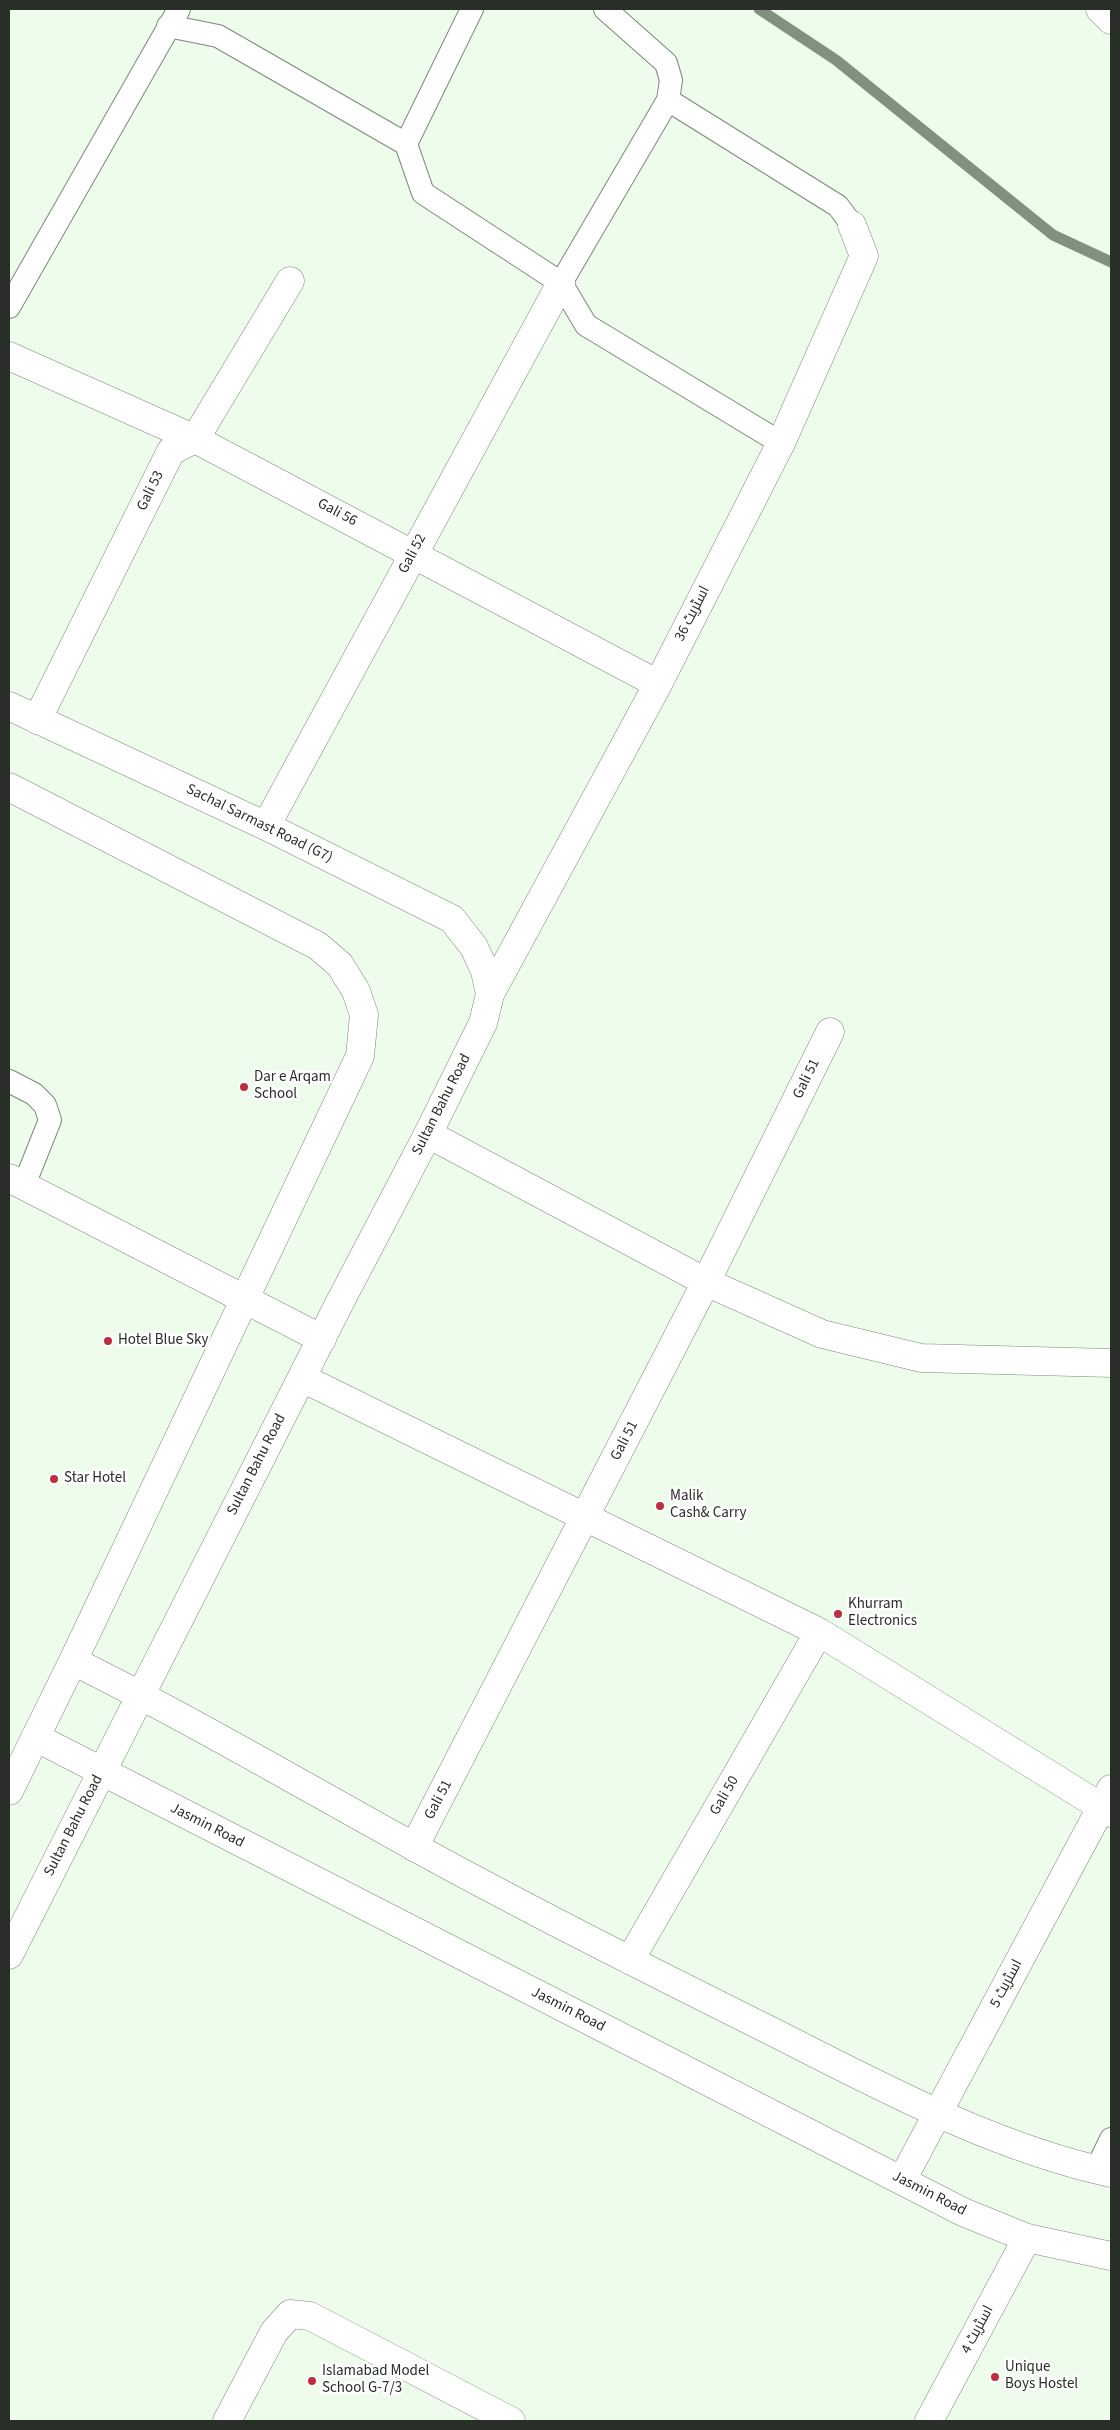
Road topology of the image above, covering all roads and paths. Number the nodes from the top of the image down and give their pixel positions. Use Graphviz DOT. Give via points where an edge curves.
graph roads {
  1 [pos="472,9"];
  2 [pos="606,9"];
  3 [pos="1100,9"];
  4 [pos="174,17"];
  5 [pos="1111,20"];
  6 [pos="668,100"];
  7 [pos="406,144"];
  8 [pos="852,225"];
  9 [pos="290,281"];
  10 [pos="561,283"];
  11 [pos="9,307"];
  12 [pos="9,356"];
  13 [pos="194,439"];
  14 [pos="781,443"];
  15 [pos="414,553"];
  16 [pos="658,684"];
  17 [pos="9,706"];
  18 [pos="37,720"];
  19 [pos="9,787"];
  20 [pos="266,826"];
  21 [pos="487,982"];
  22 [pos="830,1032"];
  23 [pos="9,1081"];
  24 [pos="428,1134"];
  25 [pos="16,1181"];
  26 [pos="706,1282"];
  27 [pos="245,1298"];
  28 [pos="322,1338"];
  29 [pos="1111,1363"];
  30 [pos="302,1378"];
  31 [pos="586,1519"];
  32 [pos="819,1632"];
  33 [pos="73,1661"];
  34 [pos="141,1694"];
  35 [pos="35,1737"];
  36 [pos="101,1772"];
  37 [pos="9,1791"];
  38 [pos="1108,1803"];
  39 [pos="414,1847"];
  40 [pos="9,1955"];
  41 [pos="630,1960"];
  42 [pos="938,2114"];
  43 [pos="1111,2139"];
  44 [pos="1104,2171"];
  45 [pos="902,2180"];
  46 [pos="1027,2238"];
  47 [pos="1111,2256"];
  48 [pos="227,2421"];
  49 [pos="512,2421"];
  50 [pos="929,2421"];
  1 -- 7 [label="lane"];
  2 -- 6 [label="lane" via="666,63 671,80"];
  3 -- 5 [label="street"];
  4 -- 7 [label="lane" via="218,36"];
  4 -- 11 [label="lane"];
  6 -- 8 [label="lane" via="838,206"];
  6 -- 10 [label="lane"];
  7 -- 10 [label="lane" via="424,193"];
  8 -- 14 [label="street, اسٹریٹ 36" via="864,256"];
  9 -- 13 [label="street"];
  10 -- 14 [label="lane" via="586,325"];
  10 -- 15 [label="street, Gali 52"];
  12 -- 13 [label="street, Gali 56"];
  13 -- 15 [label="street, Gali 56"];
  13 -- 18 [label="street, Gali 53" via="171,451"];
  14 -- 16 [label="street, اسٹریٹ 36"];
  15 -- 16 [label="street, Gali 56"];
  15 -- 20 [label="street, Gali 52"];
  16 -- 21 [label="street, اسٹریٹ 36"];
  17 -- 18 [label="street, Sachal Sarmast Road (G7)"];
  18 -- 20 [label="street, Sachal Sarmast Road (G7)"];
  19 -- 27 [label="street" via="318,946 340,964 356,991 364,1015 360,1056"];
  20 -- 21 [label="street, Sachal Sarmast Road (G7)" via="452,919 474,947"];
  21 -- 24 [label="street, Sultan Bahu Road" via="483,1023"];
  22 -- 26 [label="street, Gali 51"];
  23 -- 25 [label="lane" via="34,1094 45,1105 50,1120"];
  24 -- 26 [label="street"];
  24 -- 28 [label="street, Sultan Bahu Road"];
  25 -- 27 [label="street"];
  26 -- 29 [label="street" via="822,1334 921,1358"];
  26 -- 31 [label="street, Gali 51"];
  27 -- 28 [label="street"];
  27 -- 33 [label="street"];
  28 -- 30 [label="street, Sultan Bahu Road"];
  30 -- 31 [label="street"];
  30 -- 34 [label="street, Sultan Bahu Road"];
  31 -- 32 [label="street"];
  31 -- 39 [label="street, Gali 51"];
  32 -- 38 [label="street"];
  32 -- 41 [label="street, Gali 50"];
  33 -- 34 [label="street"];
  33 -- 35 [label="street"];
  34 -- 36 [label="street, Sultan Bahu Road"];
  34 -- 39 [label="street"];
  35 -- 36 [label="street, Jasmin Road"];
  35 -- 37 [label="street"];
  36 -- 40 [label="street, Sultan Bahu Road"];
  36 -- 45 [label="street, Jasmin Road"];
  38 -- 42 [label="street, اسٹریٹ 5"];
  39 -- 41 [label="street"];
  41 -- 42 [label="street"];
  42 -- 44 [label="street" via="1044,2154"];
  42 -- 45 [label="street, اسٹریٹ 5"];
  43 -- 44 [label="lane"];
  45 -- 46 [label="street, Jasmin Road" via="963,2212"];
  46 -- 47 [label="street, Jasmin Road"];
  46 -- 50 [label="street, اسٹریٹ 4"];
  48 -- 49 [label="street" via="274,2332 290,2314 310,2316"];
}
